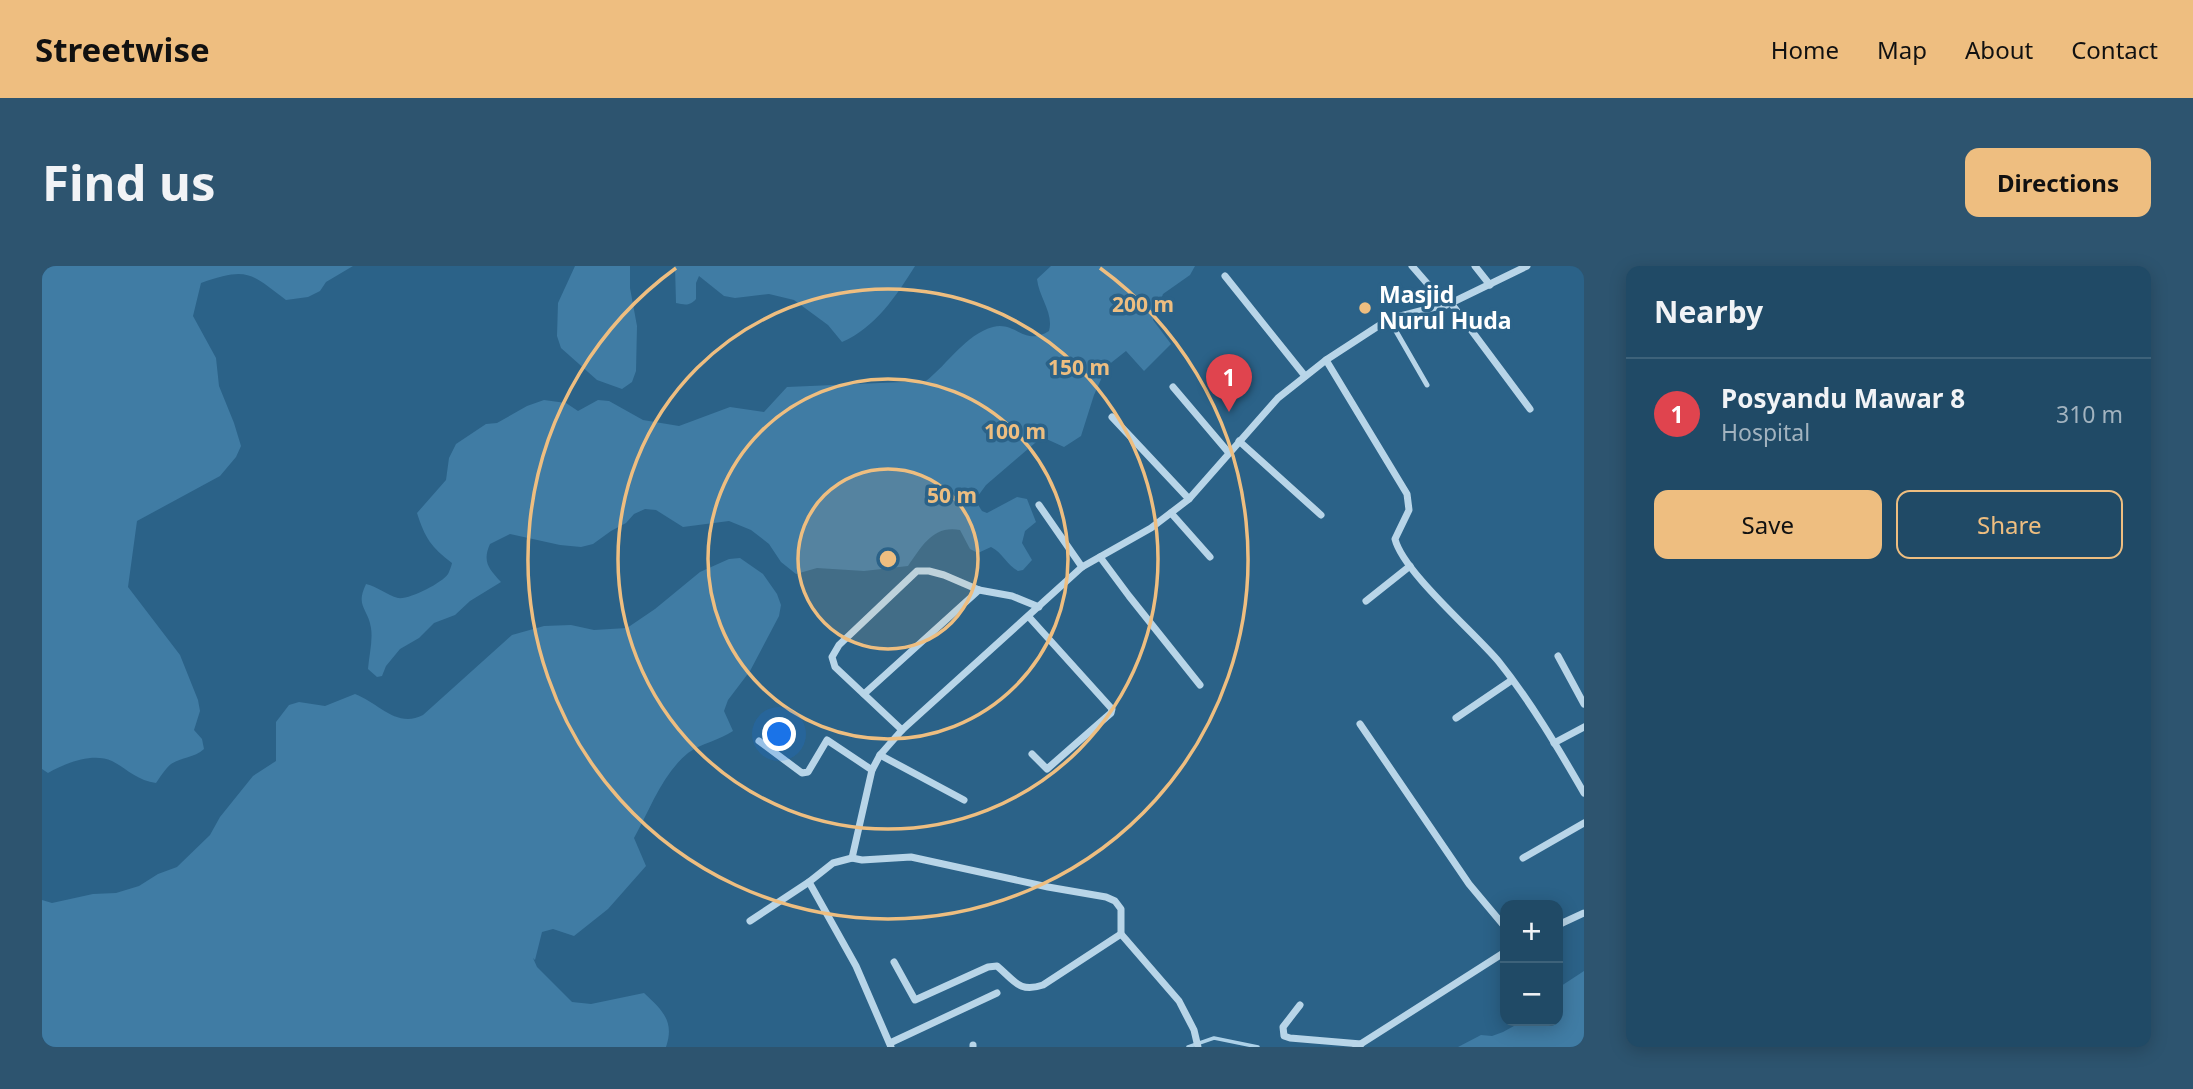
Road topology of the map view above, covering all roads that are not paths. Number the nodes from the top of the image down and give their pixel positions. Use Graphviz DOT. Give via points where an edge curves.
graph roads {
  1 [pos="1412,266"];
  2 [pos="1475,266"];
  3 [pos="1527,266"];
  4 [pos="1225,276"];
  5 [pos="1490,285"];
  6 [pos="1448,304"];
  7 [pos="1389,319"];
  8 [pos="1326,360"];
  9 [pos="1304,376"];
  10 [pos="1427,385"];
  11 [pos="1173,387"];
  12 [pos="1530,409"];
  13 [pos="1112,417"];
  14 [pos="1239,441"];
  15 [pos="1229,453"];
  16 [pos="1189,499"];
  17 [pos="1039,505"];
  18 [pos="1171,513"];
  19 [pos="1321,515"];
  20 [pos="1100,557"];
  21 [pos="1210,557"];
  22 [pos="1410,566"];
  23 [pos="1083,567"];
  24 [pos="979,590"];
  25 [pos="1366,600"];
  26 [pos="1039,607"];
  27 [pos="1029,617"];
  28 [pos="1558,656"];
  29 [pos="1512,680"];
  30 [pos="1200,685"];
  31 [pos="864,694"];
  32 [pos="1584,704"];
  33 [pos="1456,718"];
  34 [pos="1360,724"];
  35 [pos="1584,727"];
  36 [pos="902,730"];
  37 [pos="759,741"];
  38 [pos="1553,743"];
  39 [pos="1032,754"];
  40 [pos="880,755"];
  41 [pos="872,770"];
  42 [pos="1584,793"];
  43 [pos="964,800"];
  44 [pos="1584,822"];
  45 [pos="852,858"];
  46 [pos="1523,859"];
  47 [pos="809,882"];
  48 [pos="1584,913"];
  49 [pos="750,920"];
  50 [pos="1500,921"];
  51 [pos="1563,923"];
  52 [pos="1121,934"];
  53 [pos="1500,955"];
  54 [pos="894,962"];
  55 [pos="998,993"];
  56 [pos="1300,1005"];
  57 [pos="891,1045"];
  58 [pos="1359,1045"];
  59 [pos="1198,1047"];
  1 -- 6 [label="street"];
  2 -- 5 [label="street"];
  3 -- 5 [label="street"];
  4 -- 9 [label="street"];
  5 -- 6 [label="street"];
  6 -- 7 [label="street"];
  6 -- 12 [label="street"];
  7 -- 8 [label="street"];
  7 -- 10 [label="lane"];
  8 -- 9 [label="street"];
  8 -- 22 [label="street" via="1407,494 1409,510 1395,540"];
  9 -- 14 [label="street"];
  11 -- 15 [label="street"];
  13 -- 16 [label="street"];
  14 -- 15 [label="street"];
  14 -- 19 [label="street"];
  15 -- 16 [label="street"];
  16 -- 18 [label="street"];
  17 -- 23 [label="street"];
  18 -- 20 [label="street"];
  18 -- 21 [label="street"];
  20 -- 23 [label="street"];
  20 -- 30 [label="street"];
  22 -- 25 [label="street"];
  22 -- 29 [label="street"];
  23 -- 26 [label="street"];
  24 -- 26 [label="street"];
  24 -- 31 [label="street"];
  24 -- 31 [label="street" via="929,570 917,571 832,657 835,667"];
  26 -- 27 [label="street"];
  27 -- 36 [label="street"];
  27 -- 39 [label="street" via="1112,709 1047,769"];
  28 -- 32 [label="street"];
  29 -- 33 [label="street"];
  29 -- 38 [label="street"];
  31 -- 36 [label="street"];
  34 -- 50 [label="street" via="1469,884"];
  35 -- 38 [label="street"];
  36 -- 40 [label="street"];
  37 -- 41 [label="street" via="804,774 827,740"];
  38 -- 42 [label="street"];
  40 -- 41 [label="street"];
  40 -- 43 [label="street"];
  41 -- 45 [label="street"];
  44 -- 46 [label="street"];
  45 -- 47 [label="street" via="833,863"];
  45 -- 52 [label="street" via="911,858 1106,897 1121,909"];
  47 -- 49 [label="street"];
  47 -- 57 [label="street" via="856,966"];
  48 -- 51 [label="street"];
  52 -- 54 [label="street" via="1043,985 1029,989 998,966 915,1000"];
  52 -- 59 [label="street" via="1178,1001"];
  53 -- 58 [label="street"];
  55 -- 57 [label="street"];
  56 -- 58 [label="street" via="1283,1027 1284,1036"];
}
